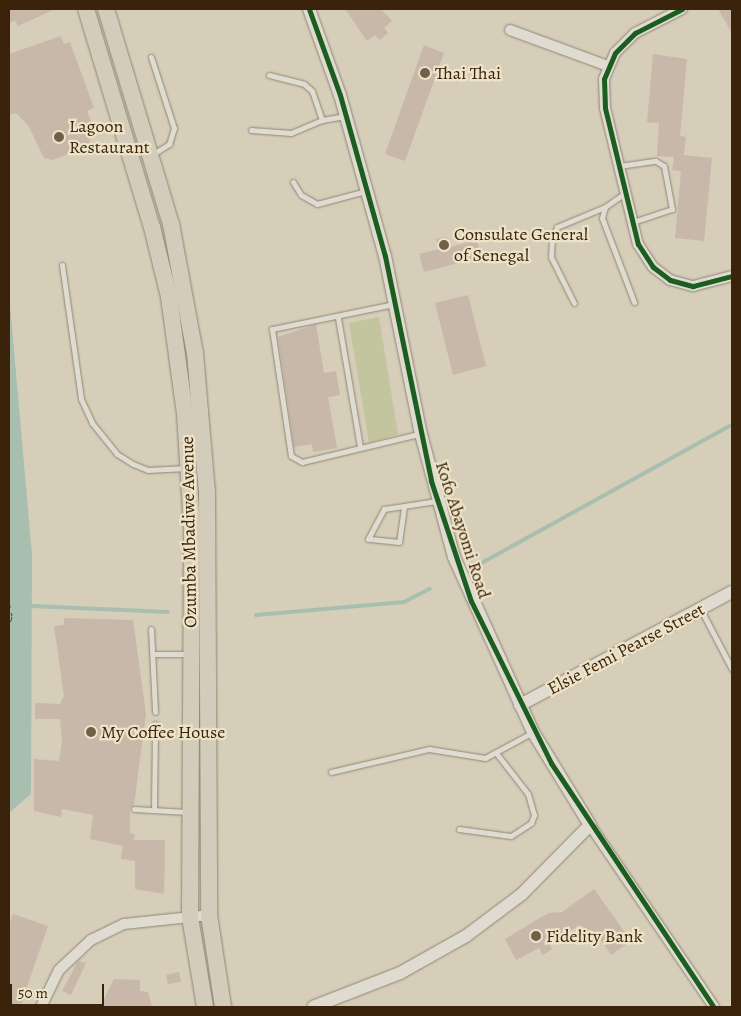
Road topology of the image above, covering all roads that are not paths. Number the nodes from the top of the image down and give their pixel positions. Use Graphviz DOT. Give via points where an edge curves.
graph roads {
  1 [pos="86,9"];
  2 [pos="106,9"];
  3 [pos="309,9"];
  4 [pos="682,9"];
  5 [pos="510,30"];
  6 [pos="151,58"];
  7 [pos="608,66"];
  8 [pos="269,75"];
  9 [pos="344,116"];
  10 [pos="322,120"];
  11 [pos="251,130"];
  12 [pos="152,154"];
  13 [pos="619,166"];
  14 [pos="293,182"];
  15 [pos="367,191"];
  16 [pos="626,193"];
  17 [pos="605,207"];
  18 [pos="633,222"];
  19 [pos="62,265"];
  20 [pos="732,276"];
  21 [pos="634,302"];
  22 [pos="574,303"];
  23 [pos="397,304"];
  24 [pos="338,318"];
  25 [pos="420,434"];
  26 [pos="360,447"];
  27 [pos="191,468"];
  28 [pos="436,501"];
  29 [pos="404,507"];
  30 [pos="732,592"];
  31 [pos="700,609"];
  32 [pos="151,629"];
  33 [pos="156,654"];
  34 [pos="191,654"];
  35 [pos="732,669"];
  36 [pos="520,705"];
  37 [pos="155,712"];
  38 [pos="155,724"];
  39 [pos="533,732"];
  40 [pos="497,754"];
  41 [pos="331,772"];
  42 [pos="134,809"];
  43 [pos="154,810"];
  44 [pos="189,812"];
  45 [pos="590,825"];
  46 [pos="459,829"];
  47 [pos="209,915"];
  48 [pos="190,916"];
  49 [pos="41,1007"];
  50 [pos="205,1007"];
  51 [pos="223,1007"];
  52 [pos="313,1007"];
  53 [pos="714,1007"];
  1 -- 27 [label="highway, Ozumba Mbadiwe Avenue" via="126,135 168,297"];
  2 -- 12 [label="highway, Ozumba Mbadiwe Avenue"];
  3 -- 9 [label="street, Kofo Abayomi Road"];
  4 -- 7 [label="street" via="623,42"];
  5 -- 7 [label="street"];
  6 -- 12 [label="lane" via="174,128 169,144"];
  7 -- 13 [label="street" via="605,108"];
  8 -- 10 [label="lane" via="304,84 312,91"];
  9 -- 10 [label="lane"];
  9 -- 15 [label="street, Kofo Abayomi Road"];
  10 -- 11 [label="lane" via="292,133"];
  12 -- 47 [label="highway, Ozumba Mbadiwe Avenue" via="184,284 204,434"];
  13 -- 16 [label="street"];
  13 -- 18 [label="lane" via="656,161 664,166 672,209"];
  14 -- 15 [label="lane" via="301,195 317,204"];
  15 -- 23 [label="street, Kofo Abayomi Road"];
  16 -- 17 [label="lane"];
  16 -- 18 [label="street"];
  17 -- 21 [label="lane" via="602,218"];
  17 -- 22 [label="lane" via="557,227 552,240 551,257"];
  18 -- 20 [label="street" via="648,259 670,280 693,286"];
  19 -- 27 [label="lane" via="82,399 92,423 117,454 133,464 148,470"];
  23 -- 24 [label="lane"];
  23 -- 25 [label="street, Kofo Abayomi Road"];
  24 -- 26 [label="lane"];
  24 -- 26 [label="lane" via="272,329 291,456 302,462"];
  25 -- 26 [label="lane"];
  25 -- 28 [label="street, Kofo Abayomi Road"];
  27 -- 34 [label="highway, Ozumba Mbadiwe Avenue"];
  28 -- 29 [label="lane"];
  28 -- 36 [label="street, Kofo Abayomi Road" via="471,601"];
  29 -- 29 [label="lane" via="399,542 368,539 384,509"];
  30 -- 31 [label="street, Elsie Femi Pearse Street"];
  31 -- 35 [label="lane"];
  31 -- 36 [label="street, Elsie Femi Pearse Street"];
  32 -- 33 [label="lane"];
  33 -- 34 [label="lane"];
  33 -- 37 [label="lane"];
  34 -- 44 [label="highway, Ozumba Mbadiwe Avenue"];
  36 -- 39 [label="street, Kofo Abayomi Road"];
  38 -- 43 [label="lane"];
  39 -- 40 [label="lane"];
  39 -- 45 [label="street, Kofo Abayomi Road"];
  40 -- 41 [label="lane" via="472,758 429,749"];
  40 -- 46 [label="lane" via="528,794 534,815 531,823 511,836"];
  42 -- 43 [label="lane"];
  43 -- 44 [label="lane"];
  44 -- 48 [label="highway, Ozumba Mbadiwe Avenue"];
  45 -- 52 [label="street" via="522,894 466,936 400,973"];
  45 -- 53 [label="street, Kofo Abayomi Road"];
  47 -- 48 [label="street"];
  47 -- 51 [label="highway, Ozumba Mbadiwe Avenue"];
  48 -- 49 [label="street" via="124,924 91,940 60,970"];
  48 -- 50 [label="highway, Ozumba Mbadiwe Avenue"];
}
